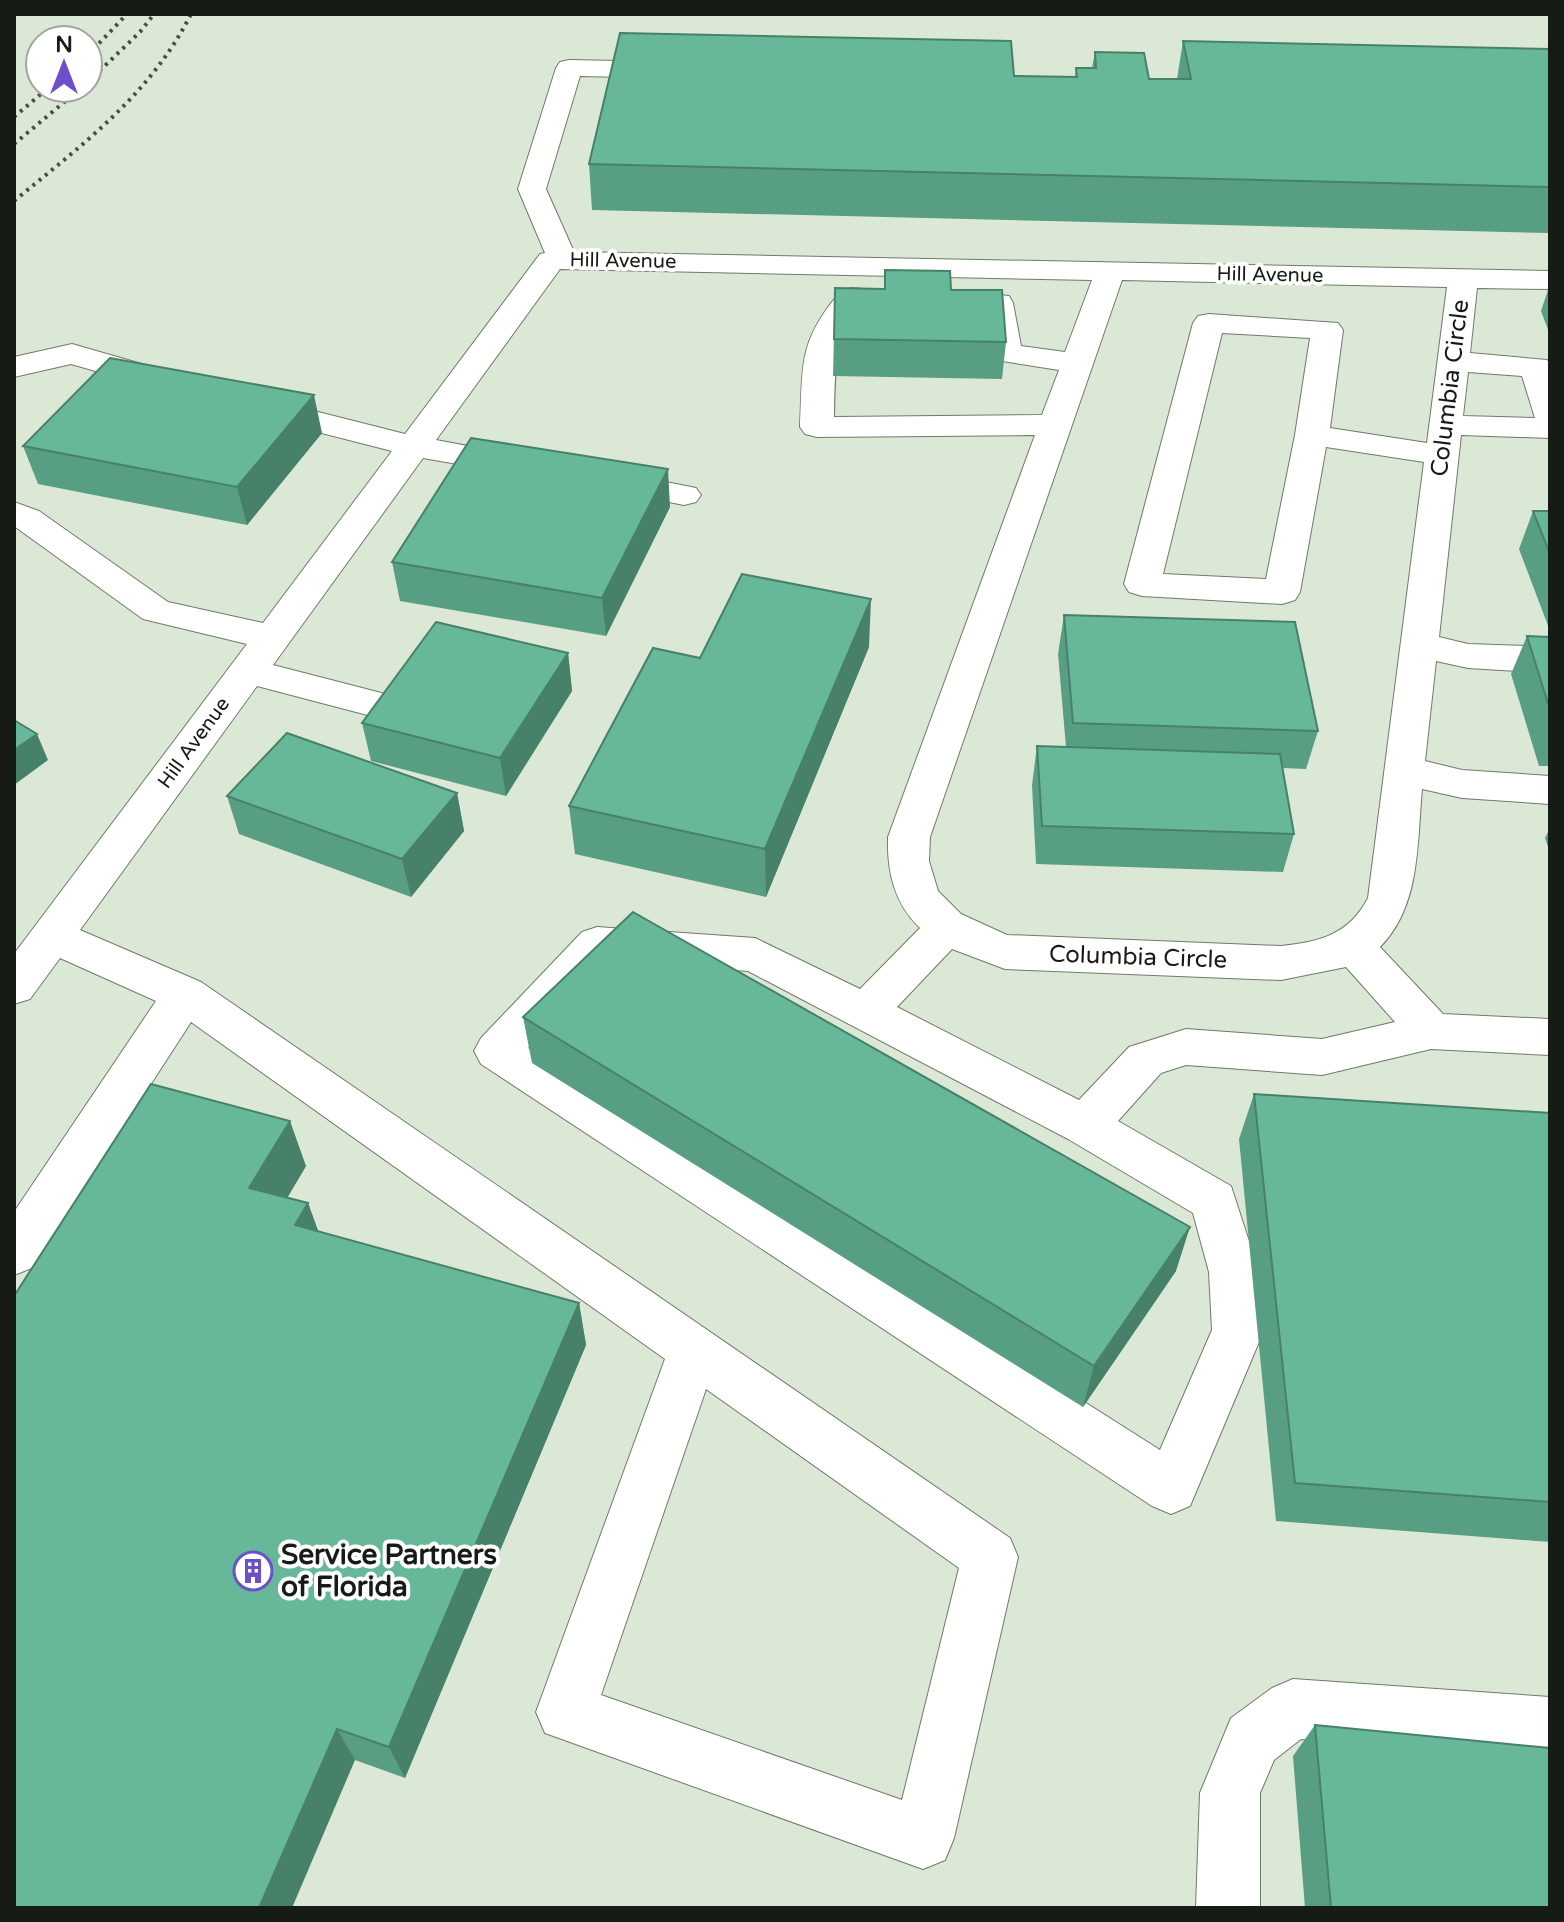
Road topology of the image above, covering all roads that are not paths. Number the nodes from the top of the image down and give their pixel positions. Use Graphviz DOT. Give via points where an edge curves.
graph roads {
  1 [pos="695,71"];
  2 [pos="563,260"];
  3 [pos="973,269"];
  4 [pos="1110,271"];
  5 [pos="1463,279"];
  6 [pos="1550,280"];
  7 [pos="868,282"];
  8 [pos="912,299"];
  9 [pos="1453,362"];
  10 [pos="1078,363"];
  11 [pos="14,367"];
  12 [pos="187,387"];
  13 [pos="233,399"];
  14 [pos="1550,415"];
  15 [pos="1056,425"];
  16 [pos="1550,428"];
  17 [pos="1312,435"];
  18 [pos="1444,440"];
  19 [pos="413,446"];
  20 [pos="684,495"];
  21 [pos="14,513"];
  22 [pos="272,637"];
  23 [pos="1419,644"];
  24 [pos="1550,660"];
  25 [pos="248,671"];
  26 [pos="379,705"];
  27 [pos="1404,770"];
  28 [pos="1550,790"];
  29 [pos="947,927"];
  30 [pos="52,936"];
  31 [pos="1353,946"];
  32 [pos="14,987"];
  33 [pos="185,994"];
  34 [pos="865,1012"];
  35 [pos="1431,1031"];
  36 [pos="1550,1037"];
  37 [pos="1085,1125"];
  38 [pos="14,1253"];
  39 [pos="694,1349"];
  40 [pos="1550,1727"];
  41 [pos="1228,1908"];
  1 -- 2 [label="street" via="569,68 532,189"];
  2 -- 7 [label="street, Hill Avenue"];
  2 -- 19 [label="street, Hill Avenue" via="551,260"];
  3 -- 4 [label="street, Hill Avenue"];
  3 -- 7 [label="street, Hill Avenue"];
  3 -- 10 [label="street" via="960,301 998,303 1007,353"];
  4 -- 5 [label="street, Hill Avenue"];
  4 -- 10 [label="street, Columbia Circle"];
  5 -- 6 [label="street, Hill Avenue"];
  5 -- 9 [label="street, Columbia Circle"];
  7 -- 8 [label="street"];
  7 -- 15 [label="street" via="831,322 819,358 817,427"];
  9 -- 14 [label="street" via="1536,367"];
  9 -- 18 [label="street, Columbia Circle"];
  10 -- 15 [label="street, Columbia Circle"];
  11 -- 12 [label="street" via="72,354"];
  13 -- 19 [label="street"];
  15 -- 29 [label="street, Columbia Circle" via="909,837 906,865 914,893"];
  16 -- 18 [label="street"];
  17 -- 17 [label="street" via="1327,330 1209,323 1142,584 1282,592"];
  17 -- 18 [label="street"];
  18 -- 23 [label="street, Columbia Circle"];
  19 -- 20 [label="street"];
  19 -- 22 [label="street, Hill Avenue"];
  21 -- 22 [label="street" via="156,611"];
  22 -- 25 [label="street, Hill Avenue"];
  23 -- 24 [label="street" via="1468,656"];
  23 -- 27 [label="street, Columbia Circle"];
  25 -- 26 [label="street"];
  25 -- 30 [label="street, Hill Avenue"];
  27 -- 28 [label="street" via="1462,784"];
  27 -- 31 [label="street, Columbia Circle" via="1389,898 1377,925"];
  29 -- 31 [label="street, Columbia Circle" via="1005,952 1281,963 1320,959"];
  29 -- 34 [label="street"];
  30 -- 32 [label="street, Hill Avenue"];
  30 -- 33 [label="street"];
  31 -- 35 [label="street"];
  33 -- 38 [label="street"];
  33 -- 39 [label="street"];
  34 -- 37 [label="street"];
  34 -- 37 [label="street" via="755,955 597,944 497,1051 1171,1488 1238,1330 1234,1272 1214,1201"];
  35 -- 36 [label="street"];
  35 -- 37 [label="street" via="1322,1057 1186,1047 1145,1060"];
  39 -- 39 [label="street" via="990,1557 923,1838 566,1712"];
  40 -- 41 [label="street" via="1293,1709 1252,1739 1230,1793"];
}
